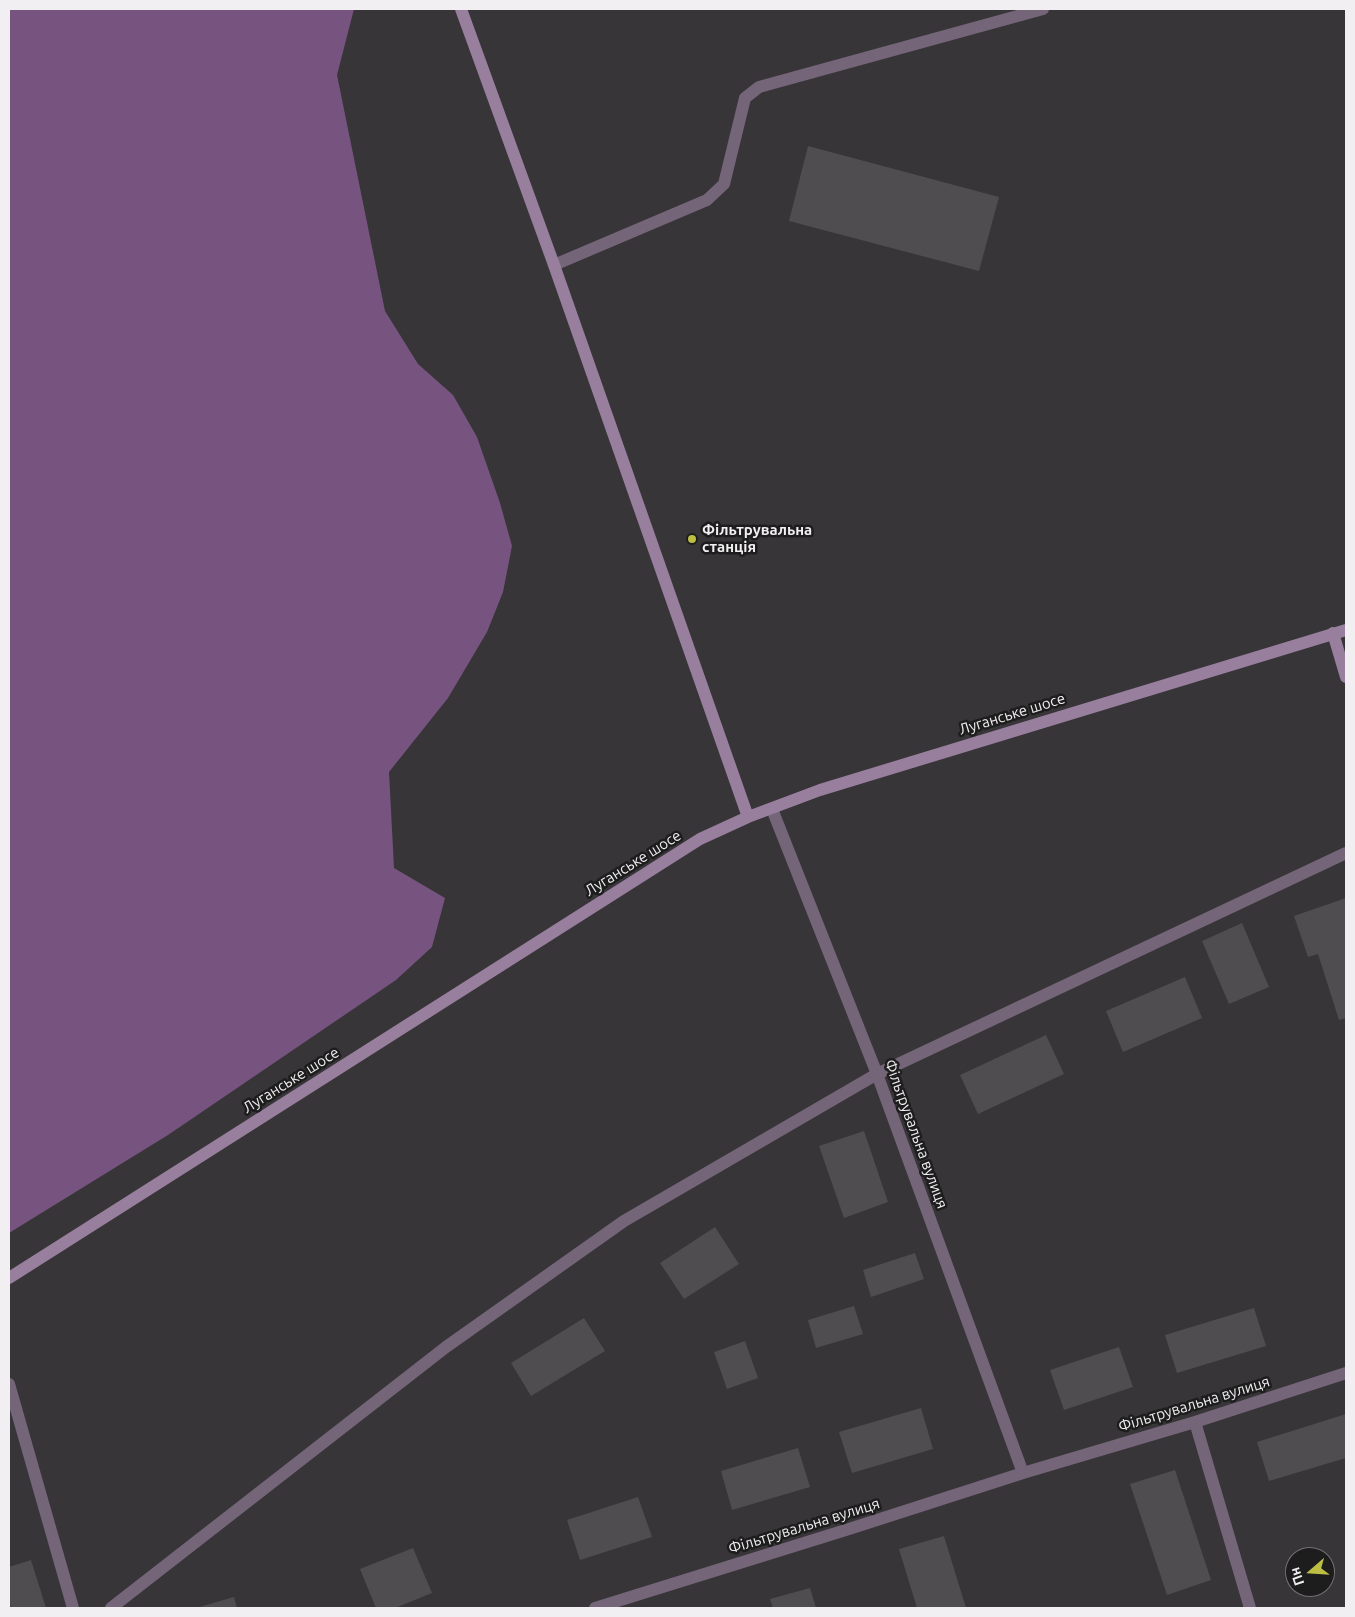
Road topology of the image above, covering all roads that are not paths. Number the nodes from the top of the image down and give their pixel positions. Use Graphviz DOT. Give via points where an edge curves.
graph roads {
  1 [pos="461,9"];
  2 [pos="1043,9"];
  3 [pos="554,265"];
  4 [pos="1346,630"];
  5 [pos="1333,633"];
  6 [pos="1346,677"];
  7 [pos="772,809"];
  8 [pos="748,817"];
  9 [pos="1346,853"];
  10 [pos="877,1074"];
  11 [pos="9,1278"];
  12 [pos="1346,1373"];
  13 [pos="9,1384"];
  14 [pos="1195,1422"];
  15 [pos="1023,1473"];
  16 [pos="73,1608"];
  17 [pos="112,1608"];
  18 [pos="595,1608"];
  19 [pos="1250,1608"];
  1 -- 3 [label="main road"];
  2 -- 3 [label="street" via="759,86 745,98 724,184 706,200"];
  3 -- 8 [label="main road"];
  4 -- 5 [label="main road, Луганське шосе"];
  5 -- 6 [label="main road"];
  5 -- 7 [label="main road, Луганське шосе" via="820,790"];
  7 -- 8 [label="main road, Луганське шосе"];
  7 -- 10 [label="street, Фільтрувальна вулиця"];
  8 -- 11 [label="main road, Луганське шосе" via="700,840"];
  9 -- 10 [label="street"];
  10 -- 15 [label="street, Фільтрувальна вулиця"];
  10 -- 17 [label="street" via="624,1221 446,1347"];
  12 -- 14 [label="street, Фільтрувальна вулиця"];
  13 -- 16 [label="street"];
  14 -- 15 [label="street, Фільтрувальна вулиця"];
  14 -- 19 [label="street"];
  15 -- 18 [label="street, Фільтрувальна вулиця"];
}
